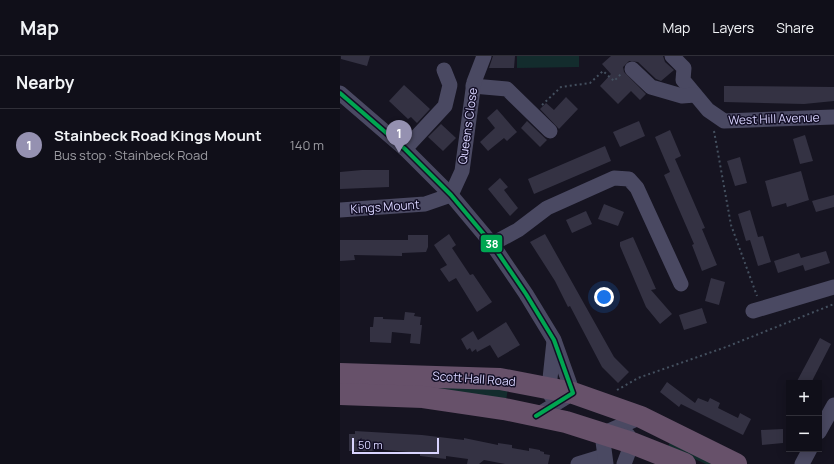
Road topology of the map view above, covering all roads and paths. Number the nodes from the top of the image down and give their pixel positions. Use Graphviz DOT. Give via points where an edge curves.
graph roads {
  1 [pos="484,56"];
  2 [pos="672,56"];
  3 [pos="632,69"];
  4 [pos="444,70"];
  5 [pos="473,86"];
  6 [pos="340,93"];
  7 [pos="695,94"];
  8 [pos="533,114"];
  9 [pos="834,117"];
  10 [pos="719,118"];
  11 [pos="550,131"];
  12 [pos="405,148"];
  13 [pos="452,195"];
  14 [pos="340,210"];
  15 [pos="492,244"];
  16 [pos="681,284"];
  17 [pos="834,288"];
  18 [pos="834,304"];
  19 [pos="758,309"];
  20 [pos="554,340"];
  21 [pos="340,374"];
  22 [pos="574,393"];
  23 [pos="340,394"];
  24 [pos="546,402"];
  25 [pos="605,404"];
  26 [pos="834,405"];
  27 [pos="822,427"];
  28 [pos="632,429"];
  29 [pos="602,434"];
  30 [pos="808,452"];
  31 [pos="605,460"];
  32 [pos="578,464"];
  33 [pos="624,464"];
  34 [pos="685,464"];
  35 [pos="736,464"];
  36 [pos="802,464"];
  1 -- 5 [label="street, Queens Close"];
  2 -- 7 [label="street, West Hill Avenue" via="684,68 683,80"];
  3 -- 7 [label="street" via="651,87 682,96"];
  3 -- 8 [label="path" via="627,68 614,81 603,71 590,83 561,87"];
  4 -- 12 [label="street" via="450,85 445,106"];
  5 -- 8 [label="street" via="507,90"];
  5 -- 13 [label="street, Queens Close" via="462,171"];
  6 -- 12 [label="street"];
  7 -- 10 [label="street, West Hill Avenue" via="708,110"];
  8 -- 11 [label="street"];
  9 -- 10 [label="street, West Hill Avenue" via="724,121"];
  10 -- 19 [label="path" via="713,133 731,225"];
  12 -- 13 [label="street"];
  13 -- 14 [label="street, Kings Mount" via="425,204"];
  13 -- 15 [label="street"];
  15 -- 16 [label="street" via="518,230 547,208 614,178 629,179 637,188"];
  15 -- 20 [label="street"];
  17 -- 19 [label="street"];
  18 -- 25 [label="path" via="726,347 638,378"];
  20 -- 22 [label="street"];
  20 -- 24 [label="street"];
  21 -- 24 [label="highway, Scott Hall Road" via="500,379"];
  22 -- 24 [label="highway, Scott Hall Road"];
  22 -- 25 [label="highway, Scott Hall Road"];
  23 -- 24 [label="highway, Scott Hall Road" via="423,397 504,409"];
  24 -- 29 [label="highway, Scott Hall Road" via="566,422"];
  25 -- 28 [label="highway, Scott Hall Road"];
  26 -- 27 [label="street"];
  28 -- 29 [label="highway, Scott Hall Road"];
  28 -- 33 [label="street"];
  28 -- 34 [label="highway, Scott Hall Road"];
  28 -- 35 [label="highway, Scott Hall Road"];
  29 -- 31 [label="street"];
  30 -- 36 [label="street"];
  31 -- 32 [label="street"];
}
